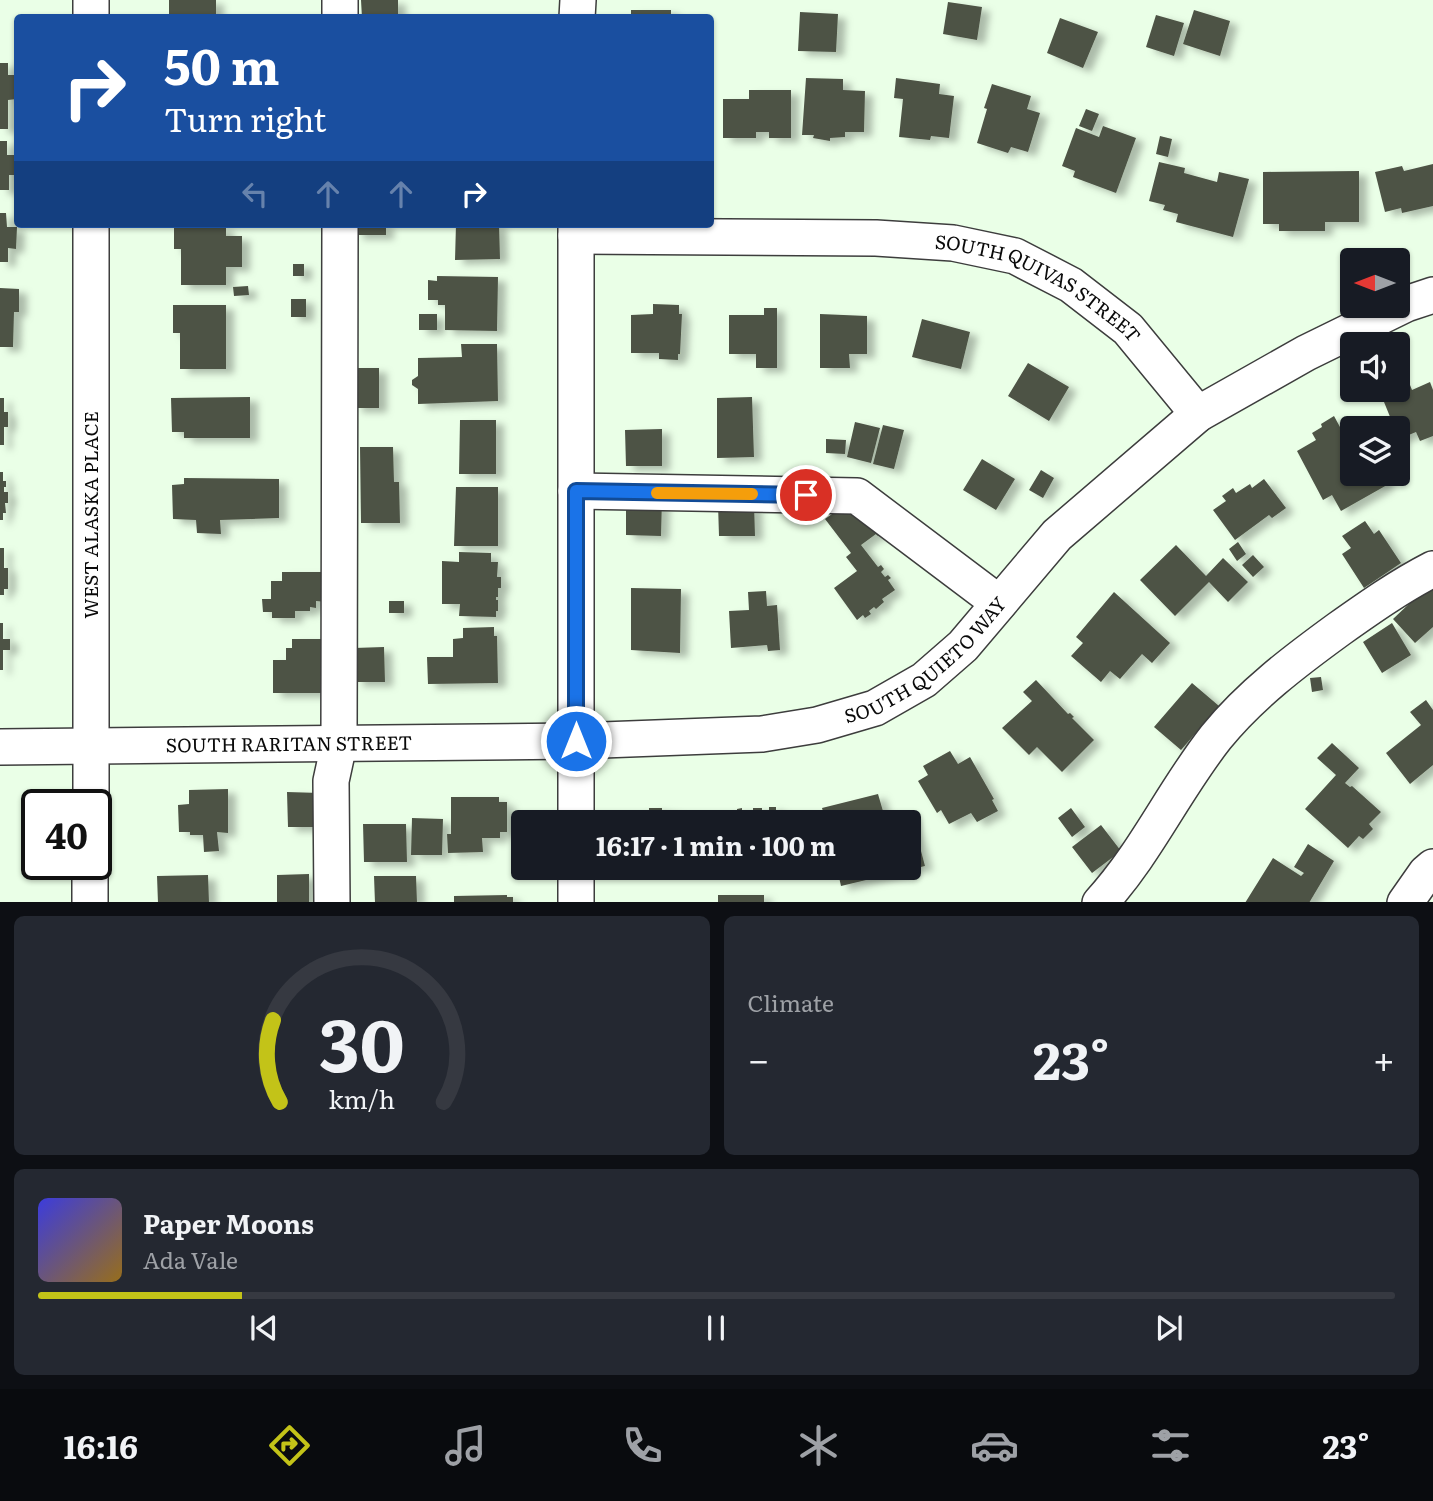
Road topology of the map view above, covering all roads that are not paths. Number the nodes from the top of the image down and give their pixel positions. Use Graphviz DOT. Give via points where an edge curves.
graph roads {
  1 [pos="91,228"];
  2 [pos="340,228"];
  3 [pos="576,230"];
  4 [pos="1433,295"];
  5 [pos="1198,414"];
  6 [pos="576,491"];
  7 [pos="1433,569"];
  8 [pos="999,603"];
  9 [pos="576,741"];
  10 [pos="339,744"];
  11 [pos="0,747"];
  12 [pos="91,747"];
  13 [pos="91,789"];
  14 [pos="576,810"];
  15 [pos="1433,867"];
  16 [pos="90,880"];
  17 [pos="576,880"];
  18 [pos="90,902"];
  19 [pos="332,902"];
  20 [pos="576,902"];
  21 [pos="1100,902"];
  22 [pos="1405,902"];
  1 -- 12 [label="street, WEST ALASKA PLACE"];
  2 -- 10 [label="street"];
  3 -- 5 [label="street, SOUTH QUIVAS STREET" via="876,238 953,243 1015,256 1071,285 1128,329"];
  3 -- 6 [label="street"];
  4 -- 5 [label="street" via="1306,353"];
  5 -- 8 [label="street, SOUTH QUIETO WAY" via="1057,535"];
  6 -- 8 [label="street" via="856,496"];
  6 -- 9 [label="street"];
  7 -- 21 [label="street" via="1321,642 1252,699 1217,735"];
  8 -- 9 [label="street, SOUTH QUIETO WAY" via="924,680 875,708 817,725 762,734"];
  9 -- 10 [label="street, SOUTH RARITAN STREET"];
  9 -- 14 [label="street"];
  10 -- 12 [label="street, SOUTH RARITAN STREET"];
  10 -- 19 [label="street" via="331,781"];
  11 -- 12 [label="street, SOUTH RARITAN STREET"];
  12 -- 13 [label="street, WEST ALASKA PLACE"];
  15 -- 22 [label="street"];
  16 -- 18 [label="street"];
  17 -- 20 [label="street"];
}
